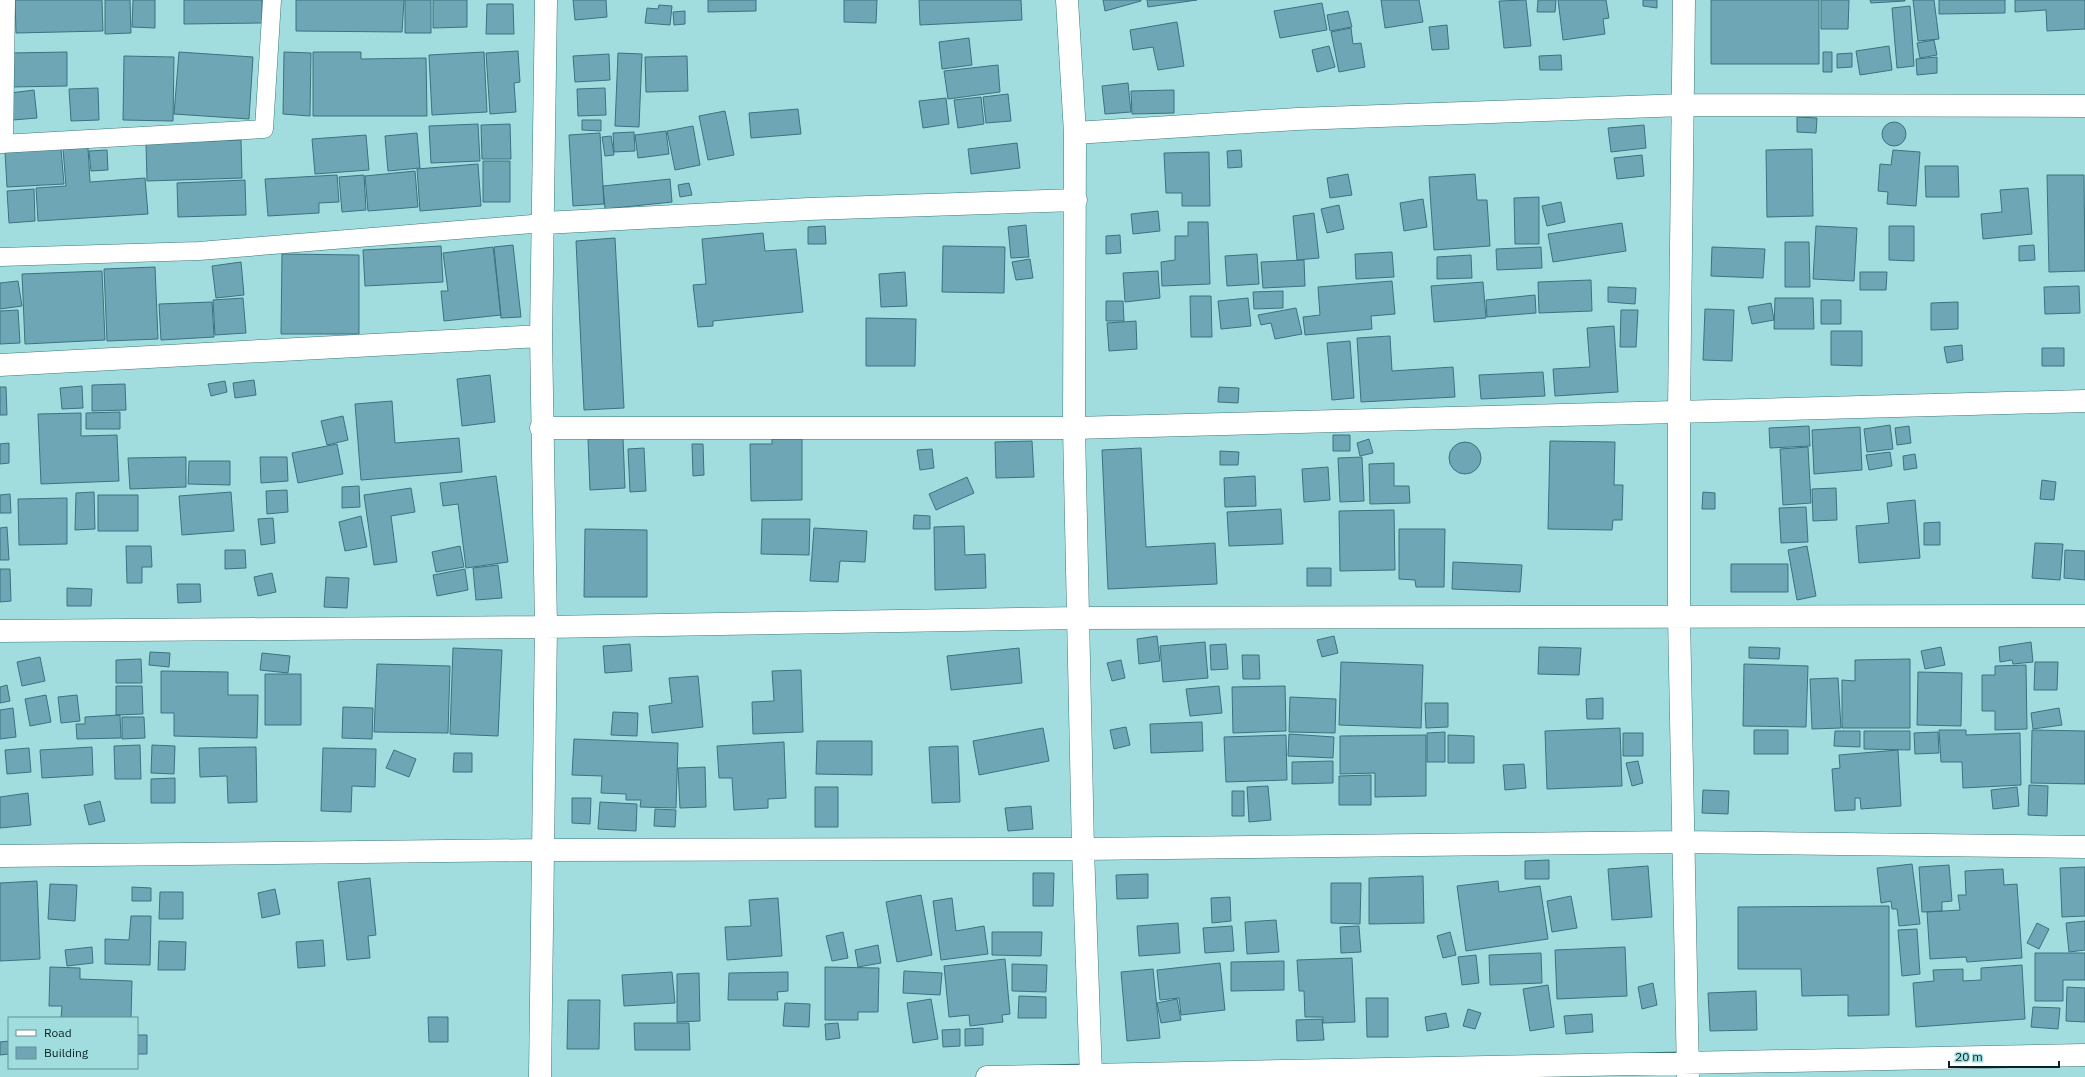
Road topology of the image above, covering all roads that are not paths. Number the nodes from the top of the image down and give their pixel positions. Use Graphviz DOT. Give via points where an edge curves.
graph roads {
  1 [pos="6,0"];
  2 [pos="272,0"];
  3 [pos="546,0"];
  4 [pos="1067,0"];
  5 [pos="1684,0"];
  6 [pos="1684,105"];
  7 [pos="2085,106"];
  8 [pos="1075,133"];
  9 [pos="2,144"];
  10 [pos="1076,200"];
  11 [pos="544,223"];
  12 [pos="0,257"];
  13 [pos="541,336"];
  14 [pos="0,365"];
  15 [pos="2085,401"];
  16 [pos="1679,412"];
  17 [pos="541,428"];
  18 [pos="1074,428"];
  19 [pos="1680,616"];
  20 [pos="2085,616"];
  21 [pos="1079,618"];
  22 [pos="546,627"];
  23 [pos="0,631"];
  24 [pos="1684,842"];
  25 [pos="2085,847"];
  26 [pos="1083,849"];
  27 [pos="543,850"];
  28 [pos="0,856"];
  29 [pos="2085,1055"];
  30 [pos="1687,1071"];
  31 [pos="1091,1076"];
  32 [pos="540,1077"];
  33 [pos="987,1077"];
  1 -- 9 [label="lane"];
  2 -- 9 [label="lane" via="264,129"];
  3 -- 11 [label="street"];
  4 -- 8 [label="street"];
  5 -- 6 [label="street"];
  6 -- 7 [label="street"];
  6 -- 8 [label="street" via="1297,119"];
  6 -- 16 [label="street"];
  8 -- 10 [label="street"];
  10 -- 11 [label="street" via="809,209"];
  10 -- 18 [label="street"];
  11 -- 12 [label="lane" via="199,251"];
  11 -- 13 [label="street"];
  13 -- 14 [label="street"];
  13 -- 17 [label="street"];
  15 -- 16 [label="street"];
  16 -- 18 [label="street"];
  16 -- 19 [label="street"];
  17 -- 18 [label="street"];
  17 -- 22 [label="street"];
  18 -- 21 [label="street"];
  19 -- 20 [label="street"];
  19 -- 21 [label="street"];
  19 -- 24 [label="street"];
  21 -- 22 [label="street"];
  21 -- 26 [label="street"];
  22 -- 23 [label="street"];
  22 -- 27 [label="street"];
  24 -- 25 [label="street"];
  24 -- 26 [label="street"];
  24 -- 30 [label="street"];
  26 -- 27 [label="street"];
  26 -- 31 [label="street"];
  27 -- 28 [label="street"];
  27 -- 32 [label="street"];
  29 -- 30 [label="street"];
  30 -- 31 [label="street"];
  31 -- 33 [label="street"];
}
